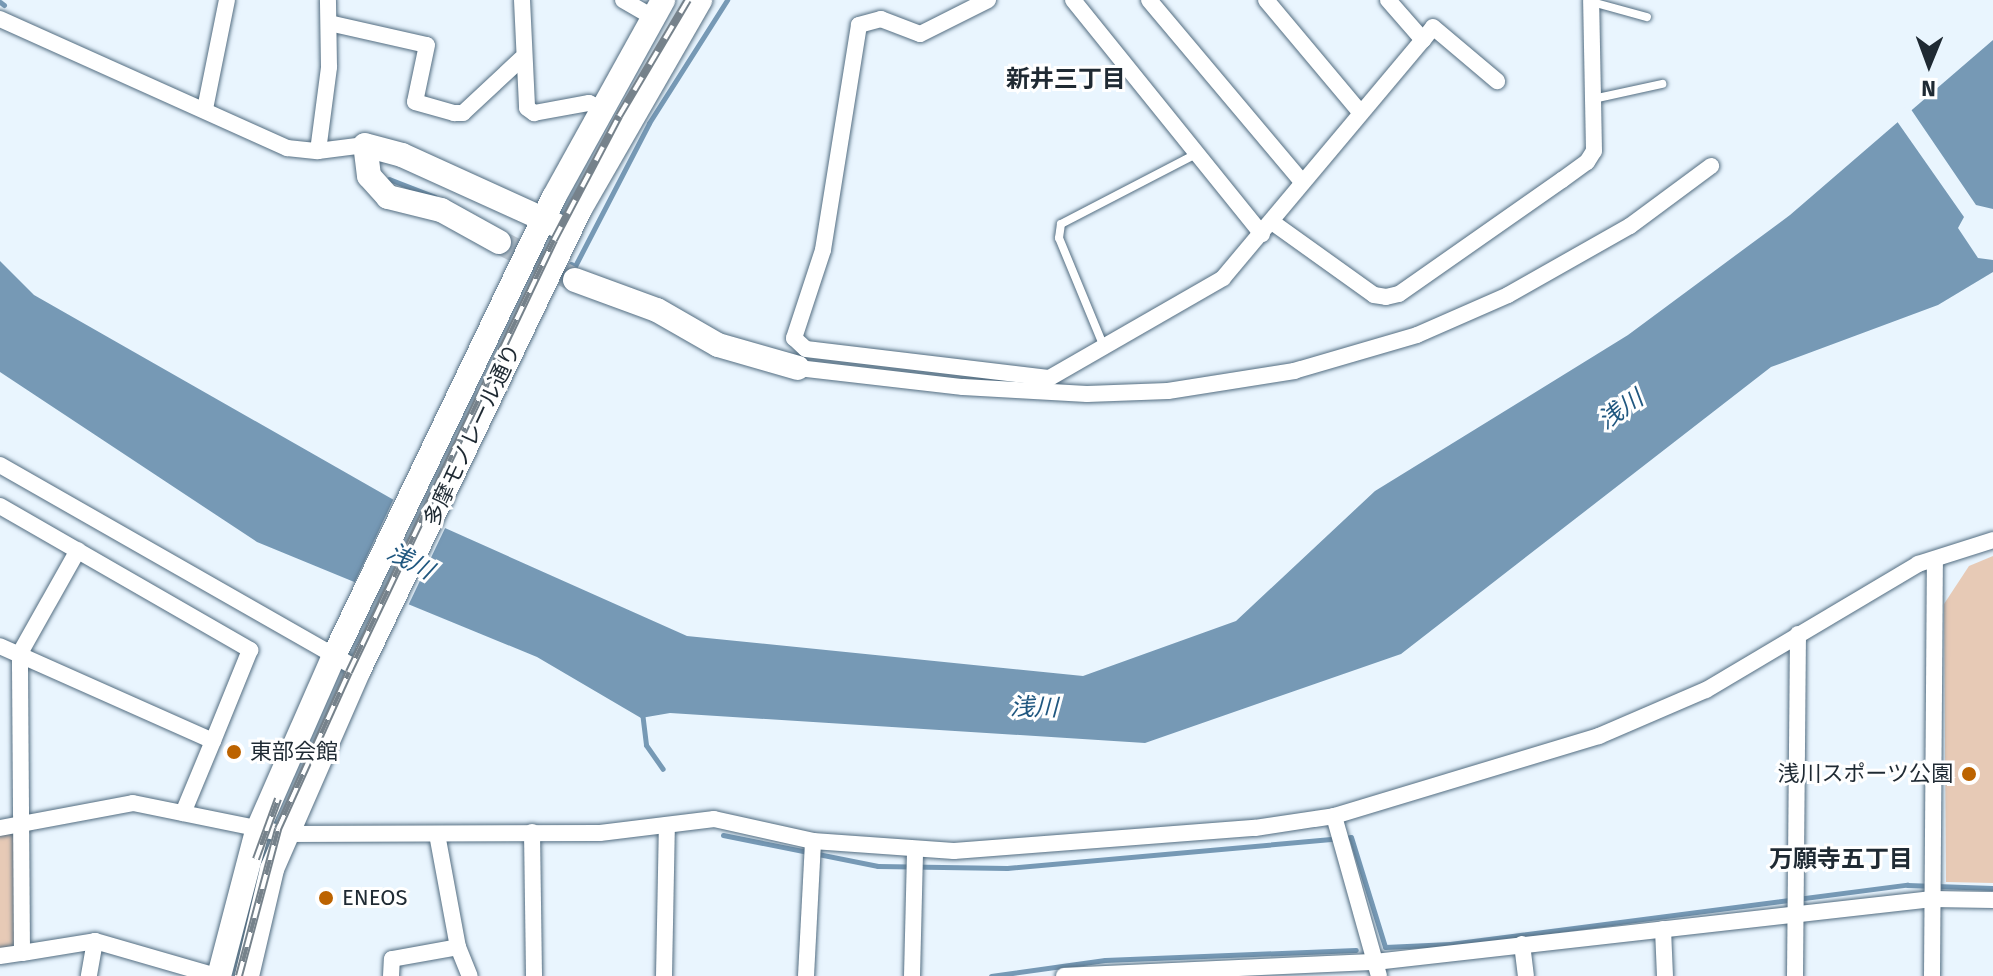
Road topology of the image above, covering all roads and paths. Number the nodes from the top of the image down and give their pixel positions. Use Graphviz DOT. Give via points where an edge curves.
graph roads {
  1 [pos="227,0"];
  2 [pos="328,0"];
  3 [pos="522,0"];
  4 [pos="623,0"];
  5 [pos="700,0"];
  6 [pos="988,0"];
  7 [pos="1073,0"];
  8 [pos="1149,0"];
  9 [pos="1266,0"];
  10 [pos="1388,0"];
  11 [pos="1591,1"];
  12 [pos="657,8"];
  13 [pos="1647,17"];
  14 [pos="0,19"];
  15 [pos="329,23"];
  16 [pos="1423,40"];
  17 [pos="521,59"];
  18 [pos="1497,81"];
  19 [pos="1662,84"];
  20 [pos="1592,99"];
  21 [pos="600,108"];
  22 [pos="205,109"];
  23 [pos="1359,111"];
  24 [pos="365,145"];
  25 [pos="318,151"];
  26 [pos="1198,152"];
  27 [pos="1711,166"];
  28 [pos="1302,182"];
  29 [pos="543,219"];
  30 [pos="1267,228"];
  31 [pos="569,231"];
  32 [pos="499,242"];
  33 [pos="575,280"];
  34 [pos="1104,347"];
  35 [pos="798,368"];
  36 [pos="1048,378"];
  37 [pos="1024,393"];
  38 [pos="0,465"];
  39 [pos="0,506"];
  40 [pos="1993,540"];
  41 [pos="78,550"];
  42 [pos="1935,560"];
  43 [pos="1798,634"];
  44 [pos="0,646"];
  45 [pos="20,653"];
  46 [pos="336,654"];
  47 [pos="362,666"];
  48 [pos="213,741"];
  49 [pos="183,813"];
  50 [pos="1334,822"];
  51 [pos="667,825"];
  52 [pos="0,828"];
  53 [pos="21,828"];
  54 [pos="257,831"];
  55 [pos="532,832"];
  56 [pos="285,834"];
  57 [pos="437,834"];
  58 [pos="813,843"];
  59 [pos="915,854"];
  60 [pos="1932,899"];
  61 [pos="1993,900"];
  62 [pos="1795,915"];
  63 [pos="1663,929"];
  64 [pos="95,941"];
  65 [pos="1522,944"];
  66 [pos="458,947"];
  67 [pos="22,953"];
  68 [pos="0,956"];
  69 [pos="1377,969"];
  70 [pos="1284,970"];
  71 [pos="89,976"];
  72 [pos="217,976"];
  73 [pos="247,976"];
  74 [pos="391,976"];
  75 [pos="470,976"];
  76 [pos="534,976"];
  77 [pos="664,976"];
  78 [pos="806,976"];
  79 [pos="912,976"];
  80 [pos="1064,976"];
  81 [pos="1526,976"];
  82 [pos="1665,976"];
  83 [pos="1795,976"];
  84 [pos="1932,976"];
  1 -- 22 [label="street"];
  2 -- 15 [label="street"];
  3 -- 17 [label="street"];
  4 -- 12 [label="street"];
  5 -- 31 [label="main road, 多摩モノレール通り"];
  6 -- 36 [label="street" via="920,34 881,19 859,25 823,250 794,338 806,349"];
  7 -- 26 [label="street"];
  8 -- 28 [label="street"];
  9 -- 23 [label="street"];
  10 -- 16 [label="street"];
  11 -- 13 [label="lane"];
  11 -- 20 [label="street"];
  12 -- 21 [label="main road, 多摩モノレール通り"];
  14 -- 22 [label="street"];
  15 -- 17 [label="street" via="427,45 415,102 454,113 463,113"];
  15 -- 25 [label="street"];
  16 -- 18 [label="street" via="1433,27"];
  16 -- 23 [label="street"];
  17 -- 21 [label="street" via="527,108 534,113 589,103"];
  19 -- 20 [label="lane"];
  20 -- 30 [label="street" via="1594,151 1587,162 1399,294 1374,295"];
  21 -- 29 [label="main road, 多摩モノレール通り"];
  22 -- 25 [label="street" via="277,145"];
  23 -- 28 [label="street"];
  24 -- 25 [label="street"];
  24 -- 29 [label="main road" via="402,155"];
  24 -- 32 [label="main road" via="376,189 441,210"];
  26 -- 30 [label="street"];
  26 -- 34 [label="lane" via="1061,224 1059,238"];
  27 -- 37 [label="street" via="1574,260 1403,339 1294,371 1194,388"];
  28 -- 30 [label="street"];
  29 -- 31 [label="main road"];
  29 -- 46 [label="main road, 多摩モノレール通り"];
  30 -- 34 [label="street" via="1223,278"];
  31 -- 47 [label="main road, 多摩モノレール通り"];
  33 -- 35 [label="main road" via="657,310 718,345"];
  34 -- 36 [label="street"];
  35 -- 37 [label="street"];
  36 -- 37 [label="street"];
  38 -- 46 [label="street"];
  39 -- 41 [label="street"];
  40 -- 42 [label="street"];
  41 -- 45 [label="street"];
  41 -- 48 [label="street" via="250,650"];
  42 -- 43 [label="street" via="1918,564"];
  42 -- 60 [label="street"];
  43 -- 50 [label="street" via="1655,714"];
  43 -- 62 [label="street"];
  44 -- 45 [label="street"];
  45 -- 48 [label="street"];
  45 -- 53 [label="street"];
  46 -- 47 [label="street"];
  46 -- 54 [label="main road, 多摩モノレール通り"];
  47 -- 56 [label="main road, 多摩モノレール通り"];
  48 -- 49 [label="street"];
  49 -- 53 [label="street" via="133,803"];
  49 -- 54 [label="street"];
  50 -- 59 [label="street"];
  50 -- 69 [label="street"];
  51 -- 55 [label="street" via="600,833"];
  51 -- 58 [label="street" via="714,819"];
  51 -- 77 [label="street"];
  52 -- 53 [label="street"];
  53 -- 67 [label="street"];
  54 -- 56 [label="street"];
  54 -- 72 [label="main road, 多摩モノレール通り"];
  55 -- 57 [label="street"];
  55 -- 76 [label="street"];
  56 -- 57 [label="street"];
  56 -- 73 [label="main road, 多摩モノレール通り" via="258,918"];
  57 -- 66 [label="street"];
  58 -- 59 [label="street"];
  58 -- 78 [label="street"];
  59 -- 79 [label="street"];
  60 -- 61 [label="street"];
  60 -- 62 [label="street"];
  60 -- 84 [label="street"];
  62 -- 63 [label="street"];
  62 -- 83 [label="street"];
  63 -- 65 [label="street"];
  63 -- 82 [label="street"];
  64 -- 67 [label="street"];
  64 -- 71 [label="street"];
  64 -- 72 [label="street"];
  65 -- 69 [label="street"];
  65 -- 81 [label="street"];
  66 -- 74 [label="street" via="392,959"];
  66 -- 75 [label="street"];
  67 -- 68 [label="street"];
  69 -- 70 [label="street"];
  70 -- 80 [label="street"];
}
